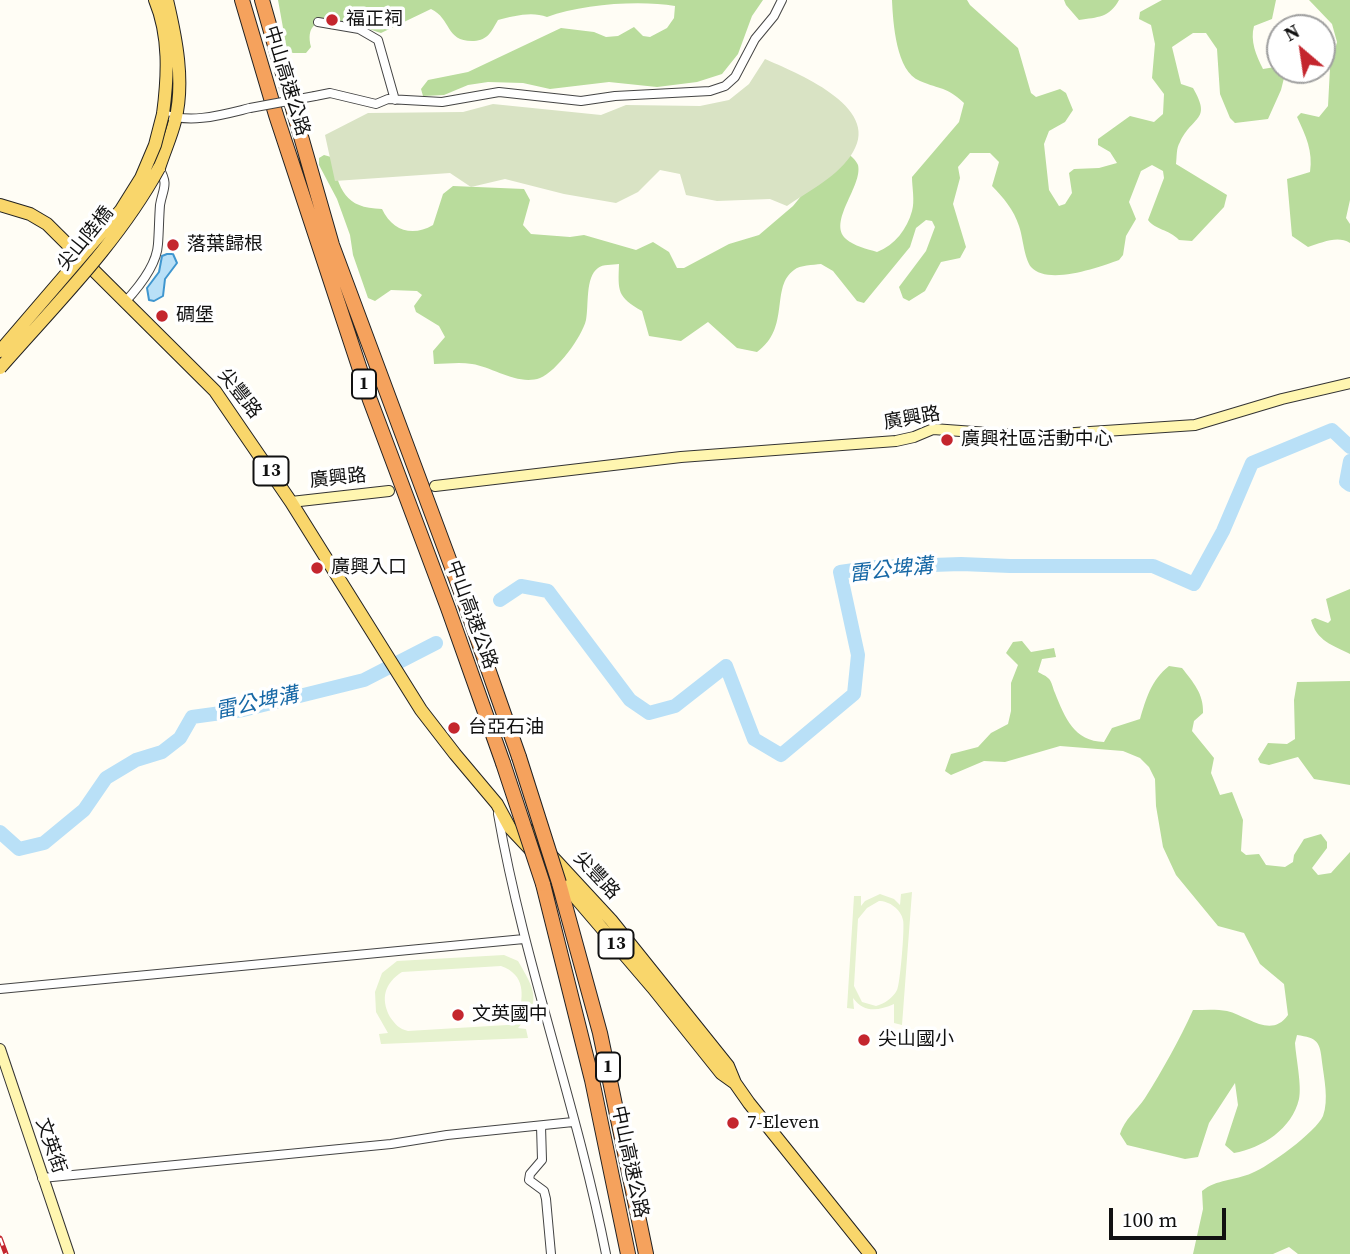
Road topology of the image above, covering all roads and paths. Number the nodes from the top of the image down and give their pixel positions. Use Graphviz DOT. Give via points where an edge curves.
graph roads {
  1 [pos="155,0"];
  2 [pos="167,0"];
  3 [pos="242,0"];
  4 [pos="262,0"];
  5 [pos="782,0"];
  6 [pos="318,22"];
  7 [pos="395,100"];
  8 [pos="169,116"];
  9 [pos="159,168"];
  10 [pos="0,205"];
  11 [pos="125,302"];
  12 [pos="0,352"];
  13 [pos="0,368"];
  14 [pos="1350,383"];
  15 [pos="435,486"];
  16 [pos="389,491"];
  17 [pos="291,502"];
  18 [pos="497,804"];
  19 [pos="524,939"];
  20 [pos="0,989"];
  21 [pos="0,1049"];
  22 [pos="573,1122"];
  23 [pos="541,1126"];
  24 [pos="42,1178"];
  25 [pos="69,1254"];
  26 [pos="551,1254"];
  27 [pos="606,1254"];
  28 [pos="628,1254"];
  29 [pos="646,1254"];
  30 [pos="870,1254"];
  1 -- 8 [label="main road" via="164,32"];
  2 -- 8 [label="main road" via="179,79"];
  3 -- 28 [label="highway, 中山高速公路 / 1, bridge" via="370,400 543,884 592,1080"];
  4 -- 29 [label="highway, 中山高速公路 / 1, bridge" via="332,245 460,589 559,883 600,1033"];
  5 -- 7 [label="street" via="735,77 710,91 581,100 499,92 442,102"];
  6 -- 7 [label="street" via="359,29 378,40"];
  7 -- 8 [label="street, bridge" via="376,104 330,93 207,118"];
  8 -- 9 [label="main road, 尖山陸橋"];
  8 -- 12 [label="main road, 尖山陸橋, bridge" via="121,210"];
  9 -- 11 [label="street" via="166,185 160,203 158,247"];
  9 -- 13 [label="main road, 尖山陸橋, bridge" via="111,241"];
  10 -- 11 [label="main road, 尖豐路 / 13" via="47,224"];
  11 -- 17 [label="main road, 尖豐路 / 13" via="215,391"];
  14 -- 15 [label="street, 廣興路" via="1195,425 1030,436 933,429 896,441 684,457"];
  16 -- 17 [label="street, 廣興路"];
  17 -- 18 [label="main road, 尖豐路 / 13" via="405,684 454,754"];
  18 -- 19 [label="street"];
  18 -- 30 [label="main road, 尖豐路 / 13" via="510,828 735,1083"];
  19 -- 20 [label="street"];
  19 -- 22 [label="street"];
  21 -- 24 [label="street, 文英街"];
  22 -- 23 [label="street"];
  22 -- 27 [label="street" via="592,1182"];
  23 -- 24 [label="street"];
  23 -- 26 [label="street" via="542,1160 529,1180 544,1192"];
  24 -- 25 [label="street, 文英街"];
}
